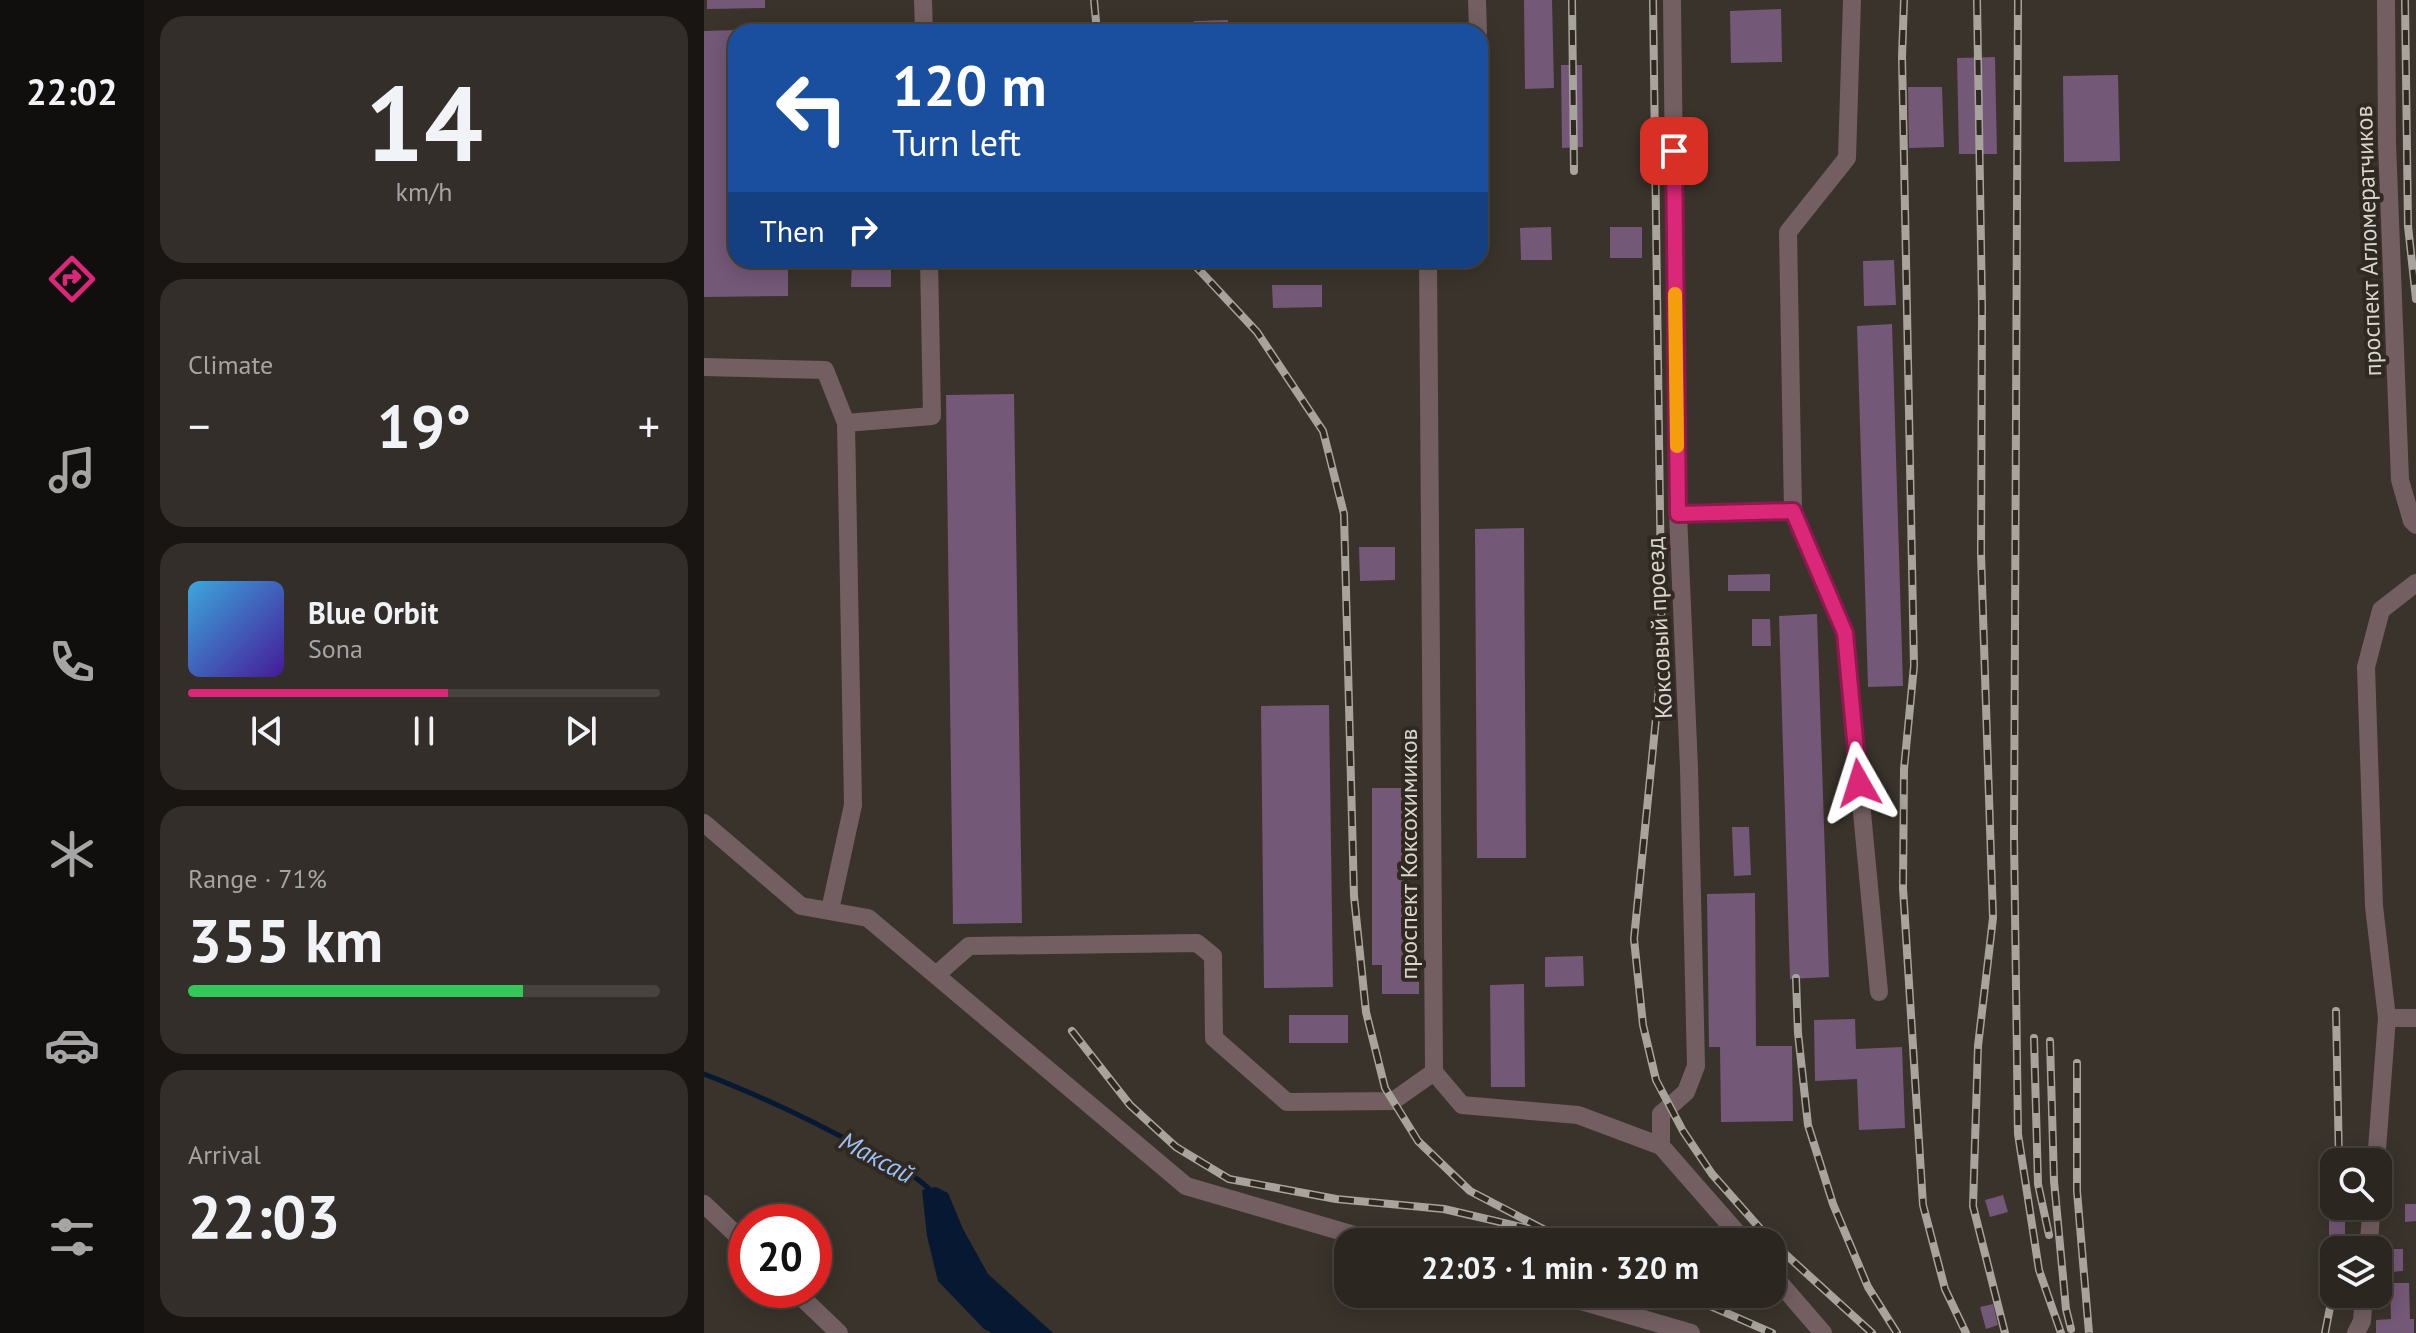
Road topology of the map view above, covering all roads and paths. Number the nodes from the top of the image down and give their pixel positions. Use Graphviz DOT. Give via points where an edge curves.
graph roads {
  1 [pos="923,0"];
  2 [pos="1477,0"];
  3 [pos="1672,0"];
  4 [pos="1852,0"];
  5 [pos="2386,0"];
  6 [pos="924,24"];
  7 [pos="1478,24"];
  8 [pos="929,268"];
  9 [pos="1428,268"];
  10 [pos="704,367"];
  11 [pos="846,423"];
  12 [pos="1793,511"];
  13 [pos="1678,514"];
  14 [pos="2416,525"];
  15 [pos="2416,583"];
  16 [pos="704,823"];
  17 [pos="830,910"];
  18 [pos="936,975"];
  19 [pos="1879,992"];
  20 [pos="2387,1018"];
  21 [pos="2416,1018"];
  22 [pos="1434,1072"];
  23 [pos="1661,1146"];
  24 [pos="2377,1148"];
  25 [pos="704,1204"];
  26 [pos="728,1227"];
  27 [pos="1733,1228"];
  28 [pos="1334,1229"];
  29 [pos="1786,1290"];
  30 [pos="813,1308"];
  31 [pos="1605,1308"];
  32 [pos="2363,1308"];
  33 [pos="839,1333"];
  34 [pos="1691,1333"];
  35 [pos="1823,1333"];
  36 [pos="2356,1333"];
  1 -- 6 [label="street"];
  2 -- 7 [label="street"];
  3 -- 13 [label="street, Коксовый проезд"];
  4 -- 12 [label="street" via="1847,158 1788,232"];
  5 -- 14 [label="street, проспект Агломератчиков" via="2400,480"];
  8 -- 11 [label="street" via="932,416"];
  9 -- 22 [label="street, проспект Коксохимиков"];
  10 -- 11 [label="street" via="825,370"];
  11 -- 17 [label="street" via="853,805"];
  12 -- 13 [label="street"];
  12 -- 19 [label="street" via="1845,633"];
  13 -- 23 [label="street, Коксовый проезд" via="1696,1066 1686,1092 1661,1114"];
  15 -- 20 [label="street" via="2381,610 2366,667 2374,906"];
  16 -- 17 [label="street" via="801,906"];
  17 -- 18 [label="street" via="868,918"];
  18 -- 22 [label="street" via="969,946 1197,943 1213,956 1214,1038 1287,1102 1393,1101"];
  18 -- 28 [label="street" via="1186,1186"];
  20 -- 21 [label="street"];
  20 -- 24 [label="street"];
  22 -- 23 [label="street" via="1462,1105 1578,1115"];
  23 -- 27 [label="street"];
  25 -- 26 [label="street"];
  29 -- 35 [label="street"];
  30 -- 33 [label="street"];
  31 -- 34 [label="street"];
  32 -- 36 [label="street"];
}
